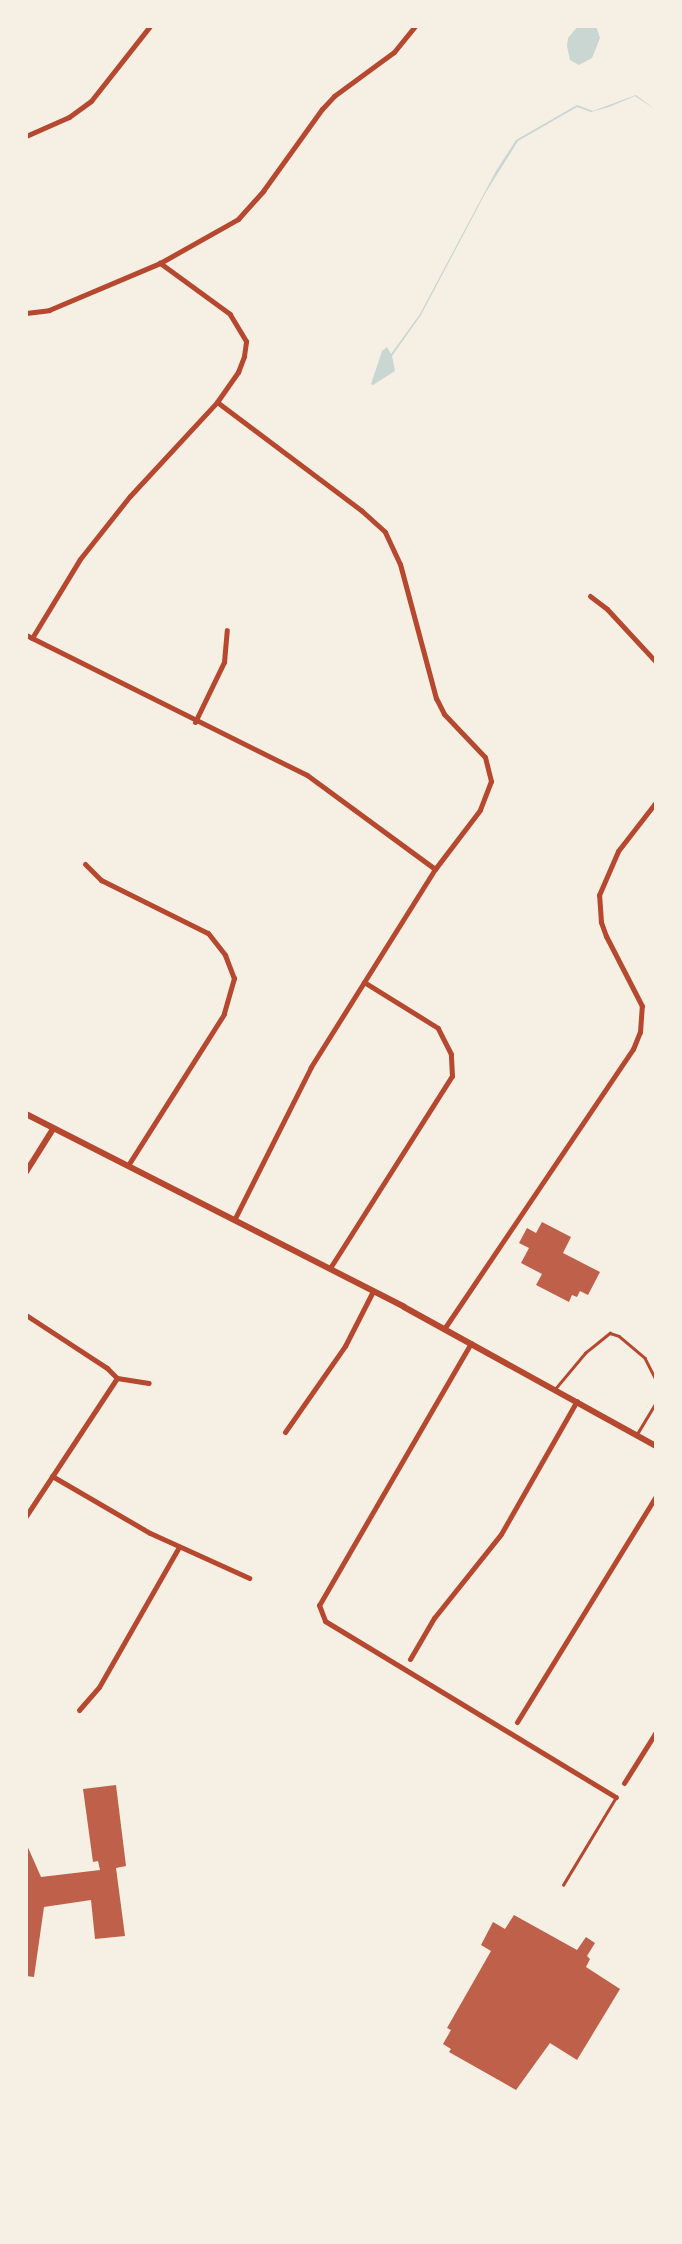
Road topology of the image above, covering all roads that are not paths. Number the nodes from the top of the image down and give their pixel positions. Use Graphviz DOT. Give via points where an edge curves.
graph roads {
  1 [pos="150,26"];
  2 [pos="415,26"];
  3 [pos="26,136"];
  4 [pos="160,263"];
  5 [pos="26,313"];
  6 [pos="217,401"];
  7 [pos="590,596"];
  8 [pos="227,630"];
  9 [pos="29,637"];
  10 [pos="656,662"];
  11 [pos="195,722"];
  12 [pos="656,802"];
  13 [pos="85,864"];
  14 [pos="435,869"];
  15 [pos="364,982"];
  16 [pos="26,1114"];
  17 [pos="53,1129"];
  18 [pos="128,1165"];
  19 [pos="26,1172"];
  20 [pos="234,1220"];
  21 [pos="330,1268"];
  22 [pos="373,1291"];
  23 [pos="26,1315"];
  24 [pos="444,1329"];
  25 [pos="471,1343"];
  26 [pos="117,1378"];
  27 [pos="656,1380"];
  28 [pos="149,1383"];
  29 [pos="555,1389"];
  30 [pos="578,1401"];
  31 [pos="656,1402"];
  32 [pos="285,1432"];
  33 [pos="637,1434"];
  34 [pos="656,1446"];
  35 [pos="52,1476"];
  36 [pos="656,1496"];
  37 [pos="26,1516"];
  38 [pos="179,1547"];
  39 [pos="249,1578"];
  40 [pos="410,1659"];
  41 [pos="79,1710"];
  42 [pos="517,1722"];
  43 [pos="656,1732"];
  44 [pos="625,1783"];
  45 [pos="616,1797"];
  46 [pos="563,1885"];
  1 -- 3 [label="street" via="91,101 69,117"];
  2 -- 4 [label="street" via="394,52 322,109 246,213"];
  4 -- 5 [label="street" via="49,310"];
  4 -- 6 [label="street" via="230,314 246,341 239,372"];
  6 -- 9 [label="street" via="99,533"];
  6 -- 14 [label="street" via="375,521 394,547 436,698 444,715 490,768 488,795 480,810"];
  7 -- 10 [label="street"];
  8 -- 11 [label="street" via="223,662"];
  9 -- 11 [label="street"];
  11 -- 14 [label="street" via="307,775"];
  12 -- 24 [label="street" via="618,851 599,895 606,936 642,1006 640,1032 633,1049"];
  13 -- 18 [label="street" via="101,880 208,933 225,955 234,978 224,1014"];
  14 -- 15 [label="street"];
  15 -- 20 [label="street" via="311,1067"];
  15 -- 21 [label="street" via="438,1028 451,1054 452,1076"];
  16 -- 17 [label="street"];
  17 -- 18 [label="street"];
  17 -- 19 [label="street"];
  18 -- 20 [label="street"];
  20 -- 21 [label="street"];
  21 -- 22 [label="street"];
  22 -- 24 [label="street"];
  22 -- 32 [label="street" via="345,1346"];
  23 -- 26 [label="street"];
  24 -- 25 [label="street"];
  25 -- 29 [label="street"];
  25 -- 45 [label="street" via="319,1605 325,1621"];
  26 -- 28 [label="street"];
  26 -- 35 [label="street"];
  27 -- 29 [label="lane" via="645,1358 610,1333 585,1353"];
  29 -- 30 [label="street"];
  30 -- 33 [label="street"];
  30 -- 40 [label="street" via="501,1534 434,1618"];
  31 -- 33 [label="lane"];
  33 -- 34 [label="street"];
  35 -- 37 [label="street"];
  35 -- 38 [label="street"];
  36 -- 42 [label="street"];
  38 -- 39 [label="street"];
  38 -- 41 [label="street" via="99,1687"];
  43 -- 44 [label="street"];
  45 -- 46 [label="lane"];
}
